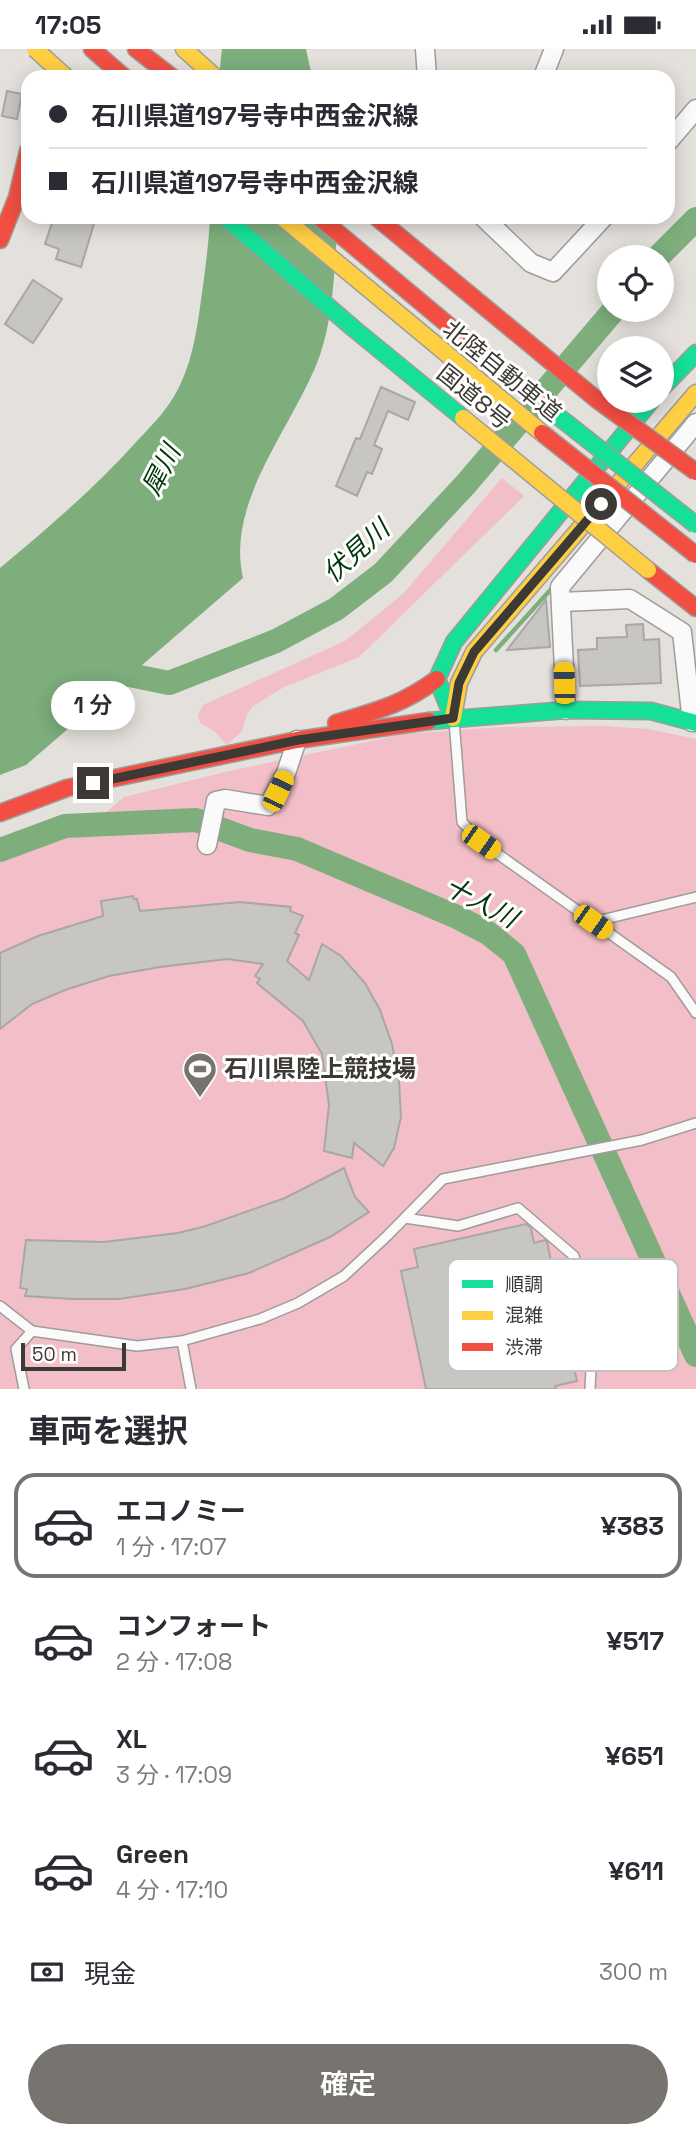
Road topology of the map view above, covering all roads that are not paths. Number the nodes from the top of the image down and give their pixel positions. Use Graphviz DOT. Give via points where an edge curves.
graph roads {
  1 [pos="35,49"];
  2 [pos="90,49"];
  3 [pos="128,49"];
  4 [pos="136,49"];
  5 [pos="184,49"];
  6 [pos="425,49"];
  7 [pos="554,49"];
  8 [pos="58,70"];
  9 [pos="108,70"];
  10 [pos="116,70"];
  11 [pos="151,70"];
  12 [pos="163,70"];
  13 [pos="207,70"];
  14 [pos="426,70"];
  15 [pos="546,70"];
  16 [pos="696,109"];
  17 [pos="675,134"];
  18 [pos="21,178"];
  19 [pos="233,224"];
  20 [pos="278,224"];
  21 [pos="279,224"];
  22 [pos="327,224"];
  23 [pos="384,224"];
  24 [pos="492,224"];
  25 [pos="598,224"];
  26 [pos="0,240"];
  27 [pos="301,254"];
  28 [pos="696,353"];
  29 [pos="674,376"];
  30 [pos="696,393"];
  31 [pos="641,413"];
  32 [pos="695,427"];
  33 [pos="611,433"];
  34 [pos="696,472"];
  35 [pos="566,478"];
  36 [pos="675,482"];
  37 [pos="696,525"];
  38 [pos="629,529"];
  39 [pos="696,555"];
  40 [pos="561,602"];
  41 [pos="696,608"];
  42 [pos="437,679"];
  43 [pos="566,710"];
  44 [pos="453,718"];
  45 [pos="694,723"];
  46 [pos="298,740"];
  47 [pos="0,813"];
  48 [pos="206,845"];
  49 [pos="696,897"];
  50 [pos="593,922"];
  51 [pos="696,1013"];
  52 [pos="696,1123"];
  53 [pos="405,1218"];
  54 [pos="575,1259"];
  55 [pos="0,1306"];
  56 [pos="32,1331"];
  57 [pos="181,1341"];
  58 [pos="591,1371"];
  59 [pos="24,1389"];
  60 [pos="191,1389"];
  61 [pos="590,1389"];
  1 -- 8 [label="main road, bridge"];
  2 -- 9 [label="main road"];
  2 -- 10 [label="main road"];
  3 -- 11 [label="main road"];
  4 -- 12 [label="main road"];
  5 -- 13 [label="main road"];
  6 -- 14 [label="street"];
  7 -- 15 [label="street"];
  16 -- 17 [label="street"];
  18 -- 26 [label="main road"];
  19 -- 41 [label="main road, 国道8号, bridge"];
  20 -- 27 [label="main road"];
  21 -- 39 [label="main road, 北陸自動車道, bridge"];
  22 -- 37 [label="main road, 北陸自動車道, bridge" via="576,432"];
  23 -- 34 [label="main road, bridge" via="596,399"];
  24 -- 25 [label="street" via="531,263 553,272"];
  28 -- 29 [label="main road"];
  30 -- 44 [label="main road" via="474,652 459,683"];
  31 -- 42 [label="main road" via="454,642"];
  32 -- 40 [label="street" via="560,587"];
  33 -- 36 [label="main road"];
  35 -- 38 [label="main road"];
  40 -- 43 [label="street"];
  40 -- 45 [label="street" via="629,599 682,632"];
  42 -- 44 [label="main road"];
  42 -- 46 [label="main road" via="396,705 337,722"];
  43 -- 44 [label="main road"];
  43 -- 45 [label="main road" via="651,711"];
  44 -- 46 [label="main road"];
  44 -- 50 [label="lane" via="462,822 481,842"];
  46 -- 47 [label="main road" via="67,788"];
  46 -- 48 [label="street" via="268,806 216,800"];
  49 -- 50 [label="lane"];
  50 -- 51 [label="lane" via="671,977"];
  52 -- 53 [label="lane" via="642,1140 443,1179"];
  53 -- 54 [label="lane" via="458,1226 519,1208"];
  53 -- 57 [label="lane" via="344,1276 298,1303"];
  55 -- 56 [label="lane"];
  56 -- 57 [label="lane" via="137,1346"];
  56 -- 59 [label="lane" via="16,1349"];
  57 -- 60 [label="lane"];
  58 -- 61 [label="lane"];
}
